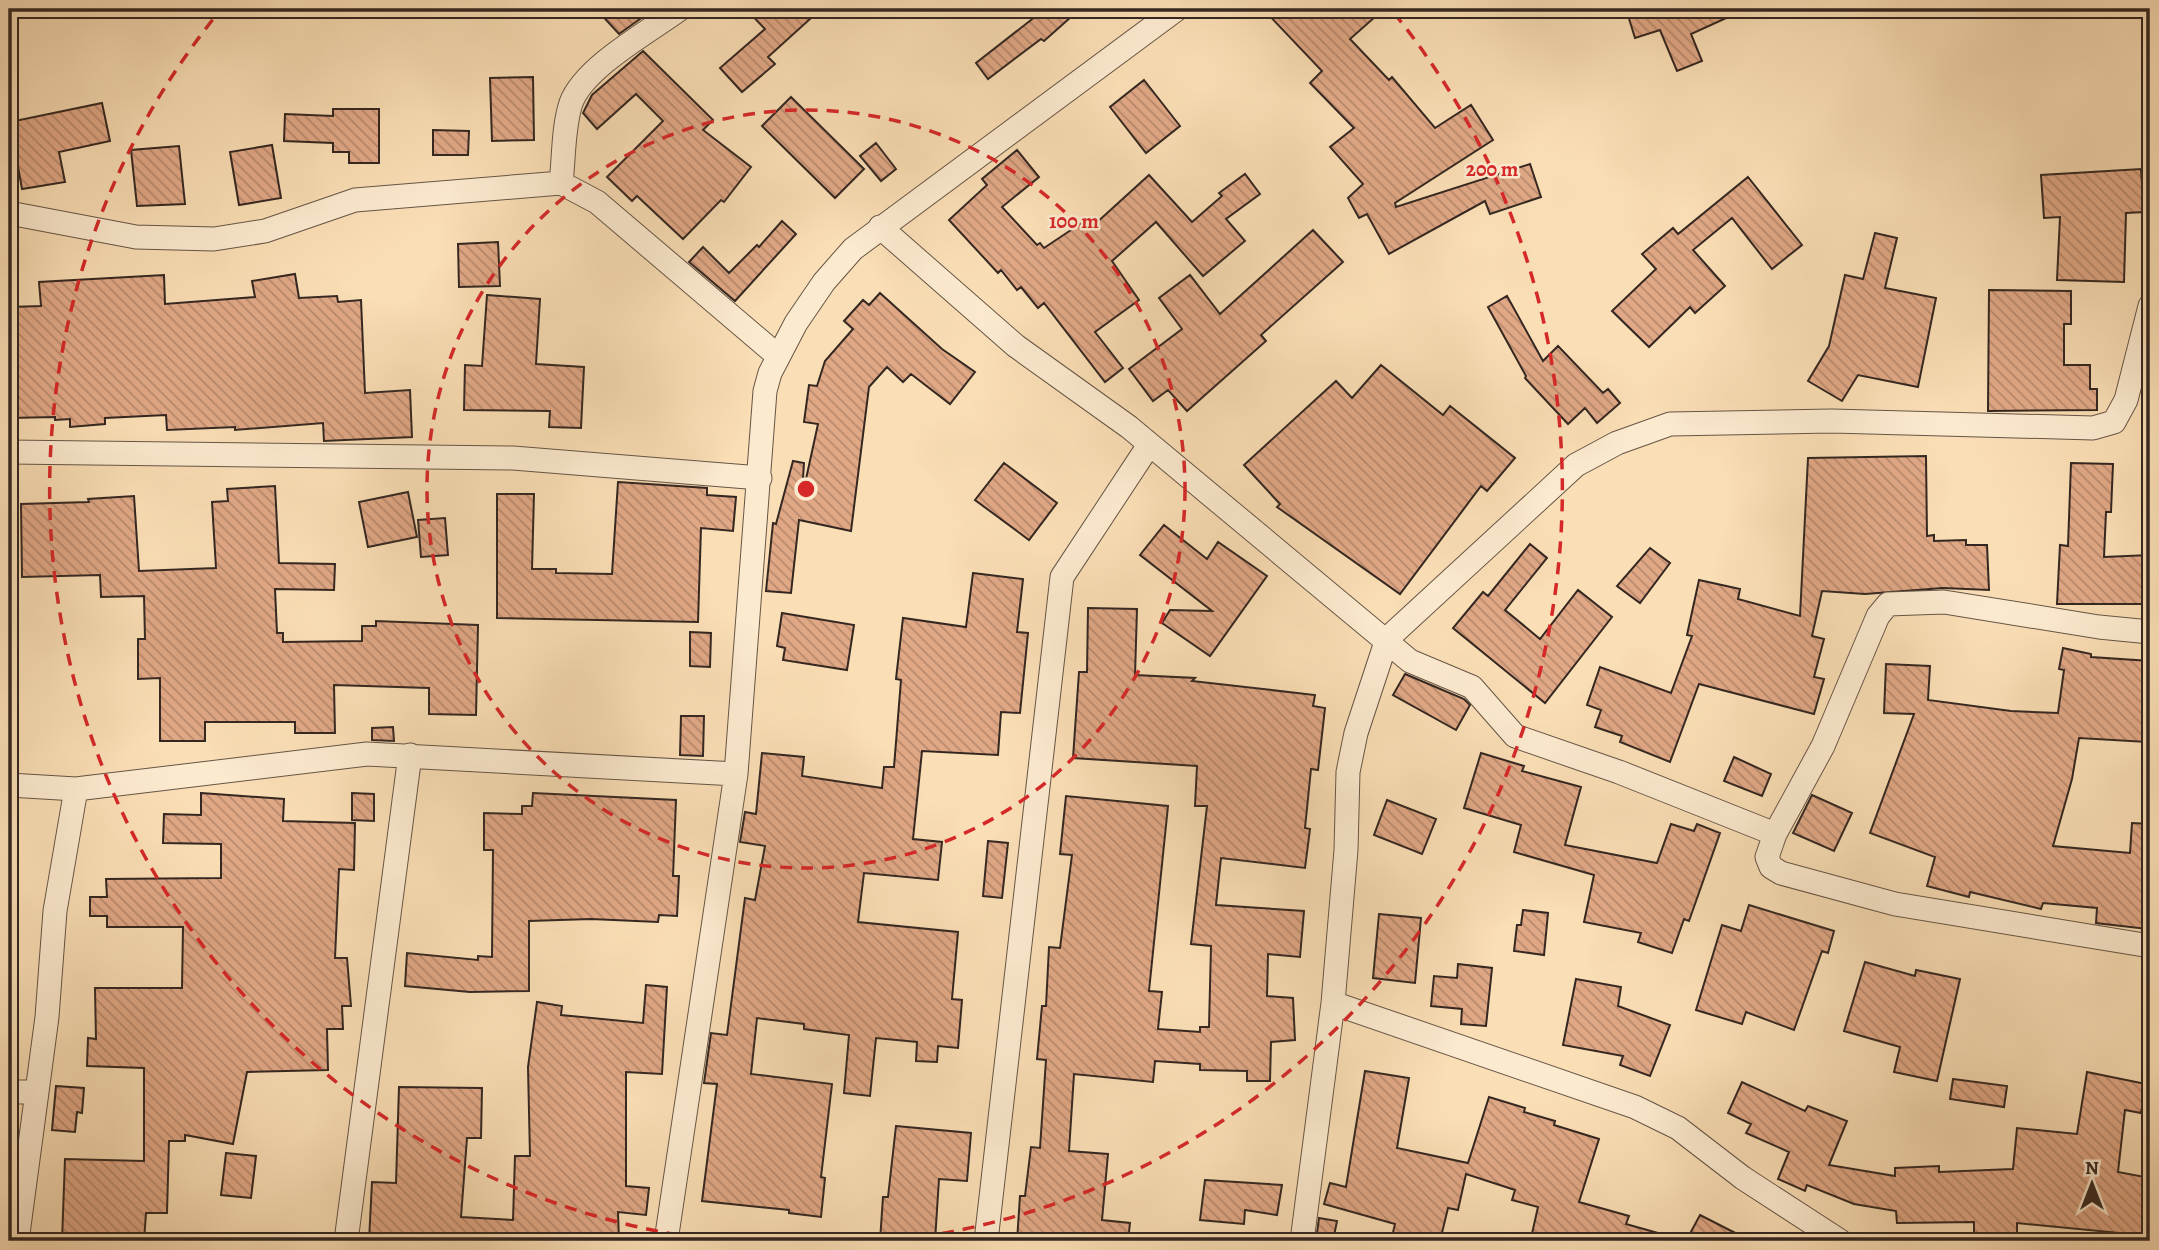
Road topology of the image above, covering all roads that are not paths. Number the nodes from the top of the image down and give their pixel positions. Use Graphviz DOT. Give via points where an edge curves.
graph roads {
  1 [pos="680,9"];
  2 [pos="1177,9"];
  3 [pos="561,183"];
  4 [pos="9,213"];
  5 [pos="880,227"];
  6 [pos="2149,320"];
  7 [pos="778,356"];
  8 [pos="1149,445"];
  9 [pos="9,452"];
  10 [pos="761,478"];
  11 [pos="2150,632"];
  12 [pos="1387,639"];
  13 [pos="410,755"];
  14 [pos="736,774"];
  15 [pos="9,785"];
  16 [pos="76,789"];
  17 [pos="1776,834"];
  18 [pos="2150,946"];
  19 [pos="1333,1003"];
  20 [pos="37,1091"];
  21 [pos="9,1092"];
  22 [pos="17,1241"];
  23 [pos="346,1241"];
  24 [pos="666,1241"];
  25 [pos="986,1241"];
  26 [pos="1302,1241"];
  27 [pos="1840,1241"];
  1 -- 3 [label="street" via="600,67 578,91 571,104"];
  2 -- 5 [label="street"];
  3 -- 4 [label="street" via="355,200 265,230 214,239 136,237"];
  3 -- 7 [label="street" via="597,202"];
  5 -- 7 [label="street" via="853,248 824,282"];
  5 -- 8 [label="street" via="1016,346"];
  6 -- 12 [label="street" via="2126,400 2114,422 2092,428 1832,421 1670,424 1617,443 1576,465"];
  7 -- 10 [label="street" via="765,391"];
  8 -- 12 [label="street"];
  8 -- 25 [label="street" via="1062,577"];
  9 -- 10 [label="street" via="513,458"];
  10 -- 14 [label="street"];
  11 -- 17 [label="street" via="1944,602 1888,604 1878,616 1823,747"];
  12 -- 17 [label="street" via="1410,661 1472,687 1514,736"];
  12 -- 19 [label="street" via="1356,733 1349,772"];
  13 -- 14 [label="street"];
  13 -- 16 [label="street" via="367,754"];
  13 -- 23 [label="street"];
  14 -- 24 [label="street"];
  15 -- 16 [label="street"];
  16 -- 20 [label="street" via="54,911"];
  17 -- 18 [label="street" via="1767,858 1780,873 1895,904"];
  19 -- 26 [label="street"];
  19 -- 27 [label="street" via="1635,1107 1678,1128 1743,1178"];
  20 -- 21 [label="street"];
  20 -- 22 [label="street"];
}
